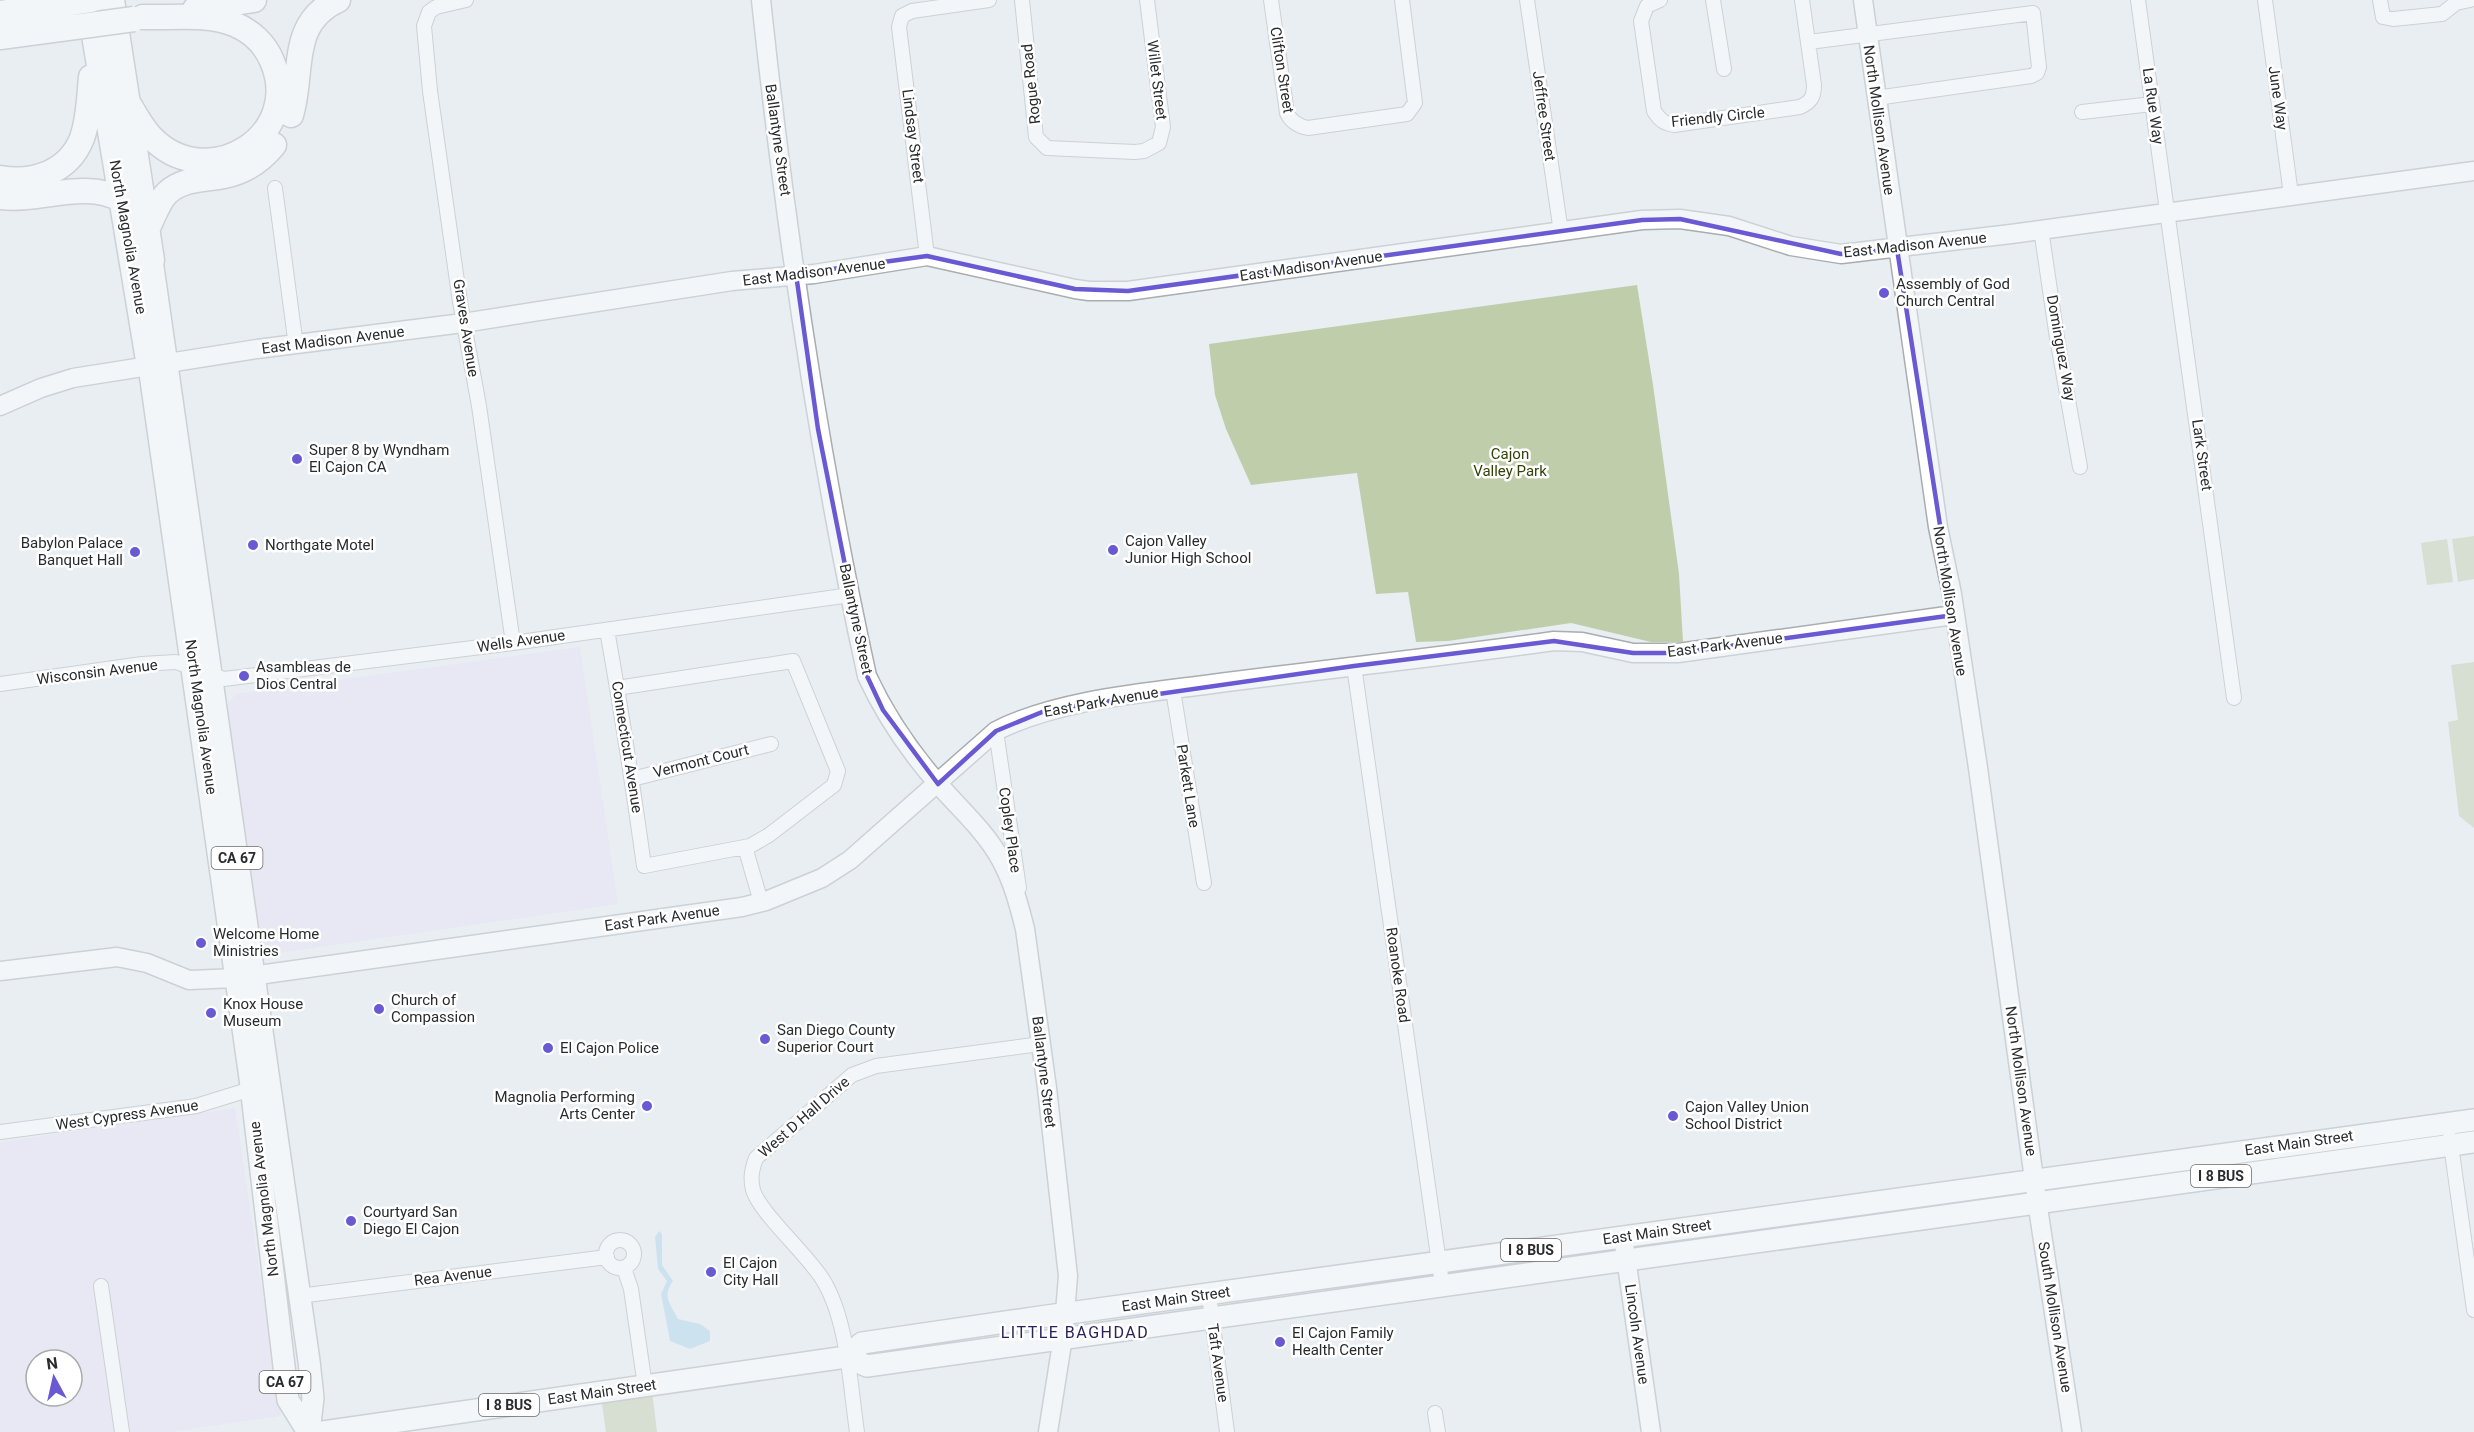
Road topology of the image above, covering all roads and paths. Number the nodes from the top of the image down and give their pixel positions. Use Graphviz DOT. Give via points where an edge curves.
graph roads {
  1 [pos="112,0"];
  2 [pos="254,0"];
  3 [pos="338,0"];
  4 [pos="466,0"];
  5 [pos="760,0"];
  6 [pos="989,0"];
  7 [pos="1022,0"];
  8 [pos="1147,0"];
  9 [pos="1271,0"];
  10 [pos="1402,0"];
  11 [pos="1527,0"];
  12 [pos="1660,0"];
  13 [pos="1713,0"];
  14 [pos="1802,0"];
  15 [pos="1863,0"];
  16 [pos="2138,0"];
  17 [pos="2265,0"];
  18 [pos="2380,0"];
  19 [pos="2470,0"];
  20 [pos="84,1"];
  21 [pos="2032,7"];
  22 [pos="0,13"];
  23 [pos="138,18"];
  24 [pos="84,31"];
  25 [pos="37,32"];
  26 [pos="1866,35"];
  27 [pos="0,37"];
  28 [pos="0,42"];
  29 [pos="1809,42"];
  30 [pos="1724,69"];
  31 [pos="126,99"];
  32 [pos="1876,99"];
  33 [pos="2152,104"];
  34 [pos="2082,112"];
  35 [pos="1144,151"];
  36 [pos="2474,171"];
  37 [pos="0,178"];
  38 [pos="275,188"];
  39 [pos="2291,195"];
  40 [pos="0,196"];
  41 [pos="122,200"];
  42 [pos="2169,212"];
  43 [pos="2041,229"];
  44 [pos="147,230"];
  45 [pos="1561,232"];
  46 [pos="1896,249"];
  47 [pos="927,256"];
  48 [pos="152,260"];
  49 [pos="796,274"];
  50 [pos="463,323"];
  51 [pos="296,346"];
  52 [pos="158,365"];
  53 [pos="0,406"];
  54 [pos="2080,467"];
  55 [pos="850,595"];
  56 [pos="1954,615"];
  57 [pos="607,630"];
  58 [pos="513,643"];
  59 [pos="1354,666"];
  60 [pos="203,672"];
  61 [pos="0,684"];
  62 [pos="618,688"];
  63 [pos="1173,690"];
  64 [pos="2234,698"];
  65 [pos="996,731"];
  66 [pos="771,744"];
  67 [pos="632,779"];
  68 [pos="938,784"];
  69 [pos="745,847"];
  70 [pos="1204,883"];
  71 [pos="761,902"];
  72 [pos="1025,929"];
  73 [pos="0,971"];
  74 [pos="245,977"];
  75 [pos="1041,1044"];
  76 [pos="251,1089"];
  77 [pos="2474,1120"];
  78 [pos="2448,1124"];
  79 [pos="0,1132"];
  80 [pos="2474,1142"];
  81 [pos="2451,1145"];
  82 [pos="269,1164"];
  83 [pos="2034,1180"];
  84 [pos="2037,1201"];
  85 [pos="1756,1219"];
  86 [pos="1623,1237"];
  87 [pos="1759,1242"];
  88 [pos="607,1257"];
  89 [pos="1626,1260"];
  90 [pos="1439,1263"];
  91 [pos="624,1268"];
  92 [pos="272,1271"];
  93 [pos="1442,1284"];
  94 [pos="101,1286"];
  95 [pos="1209,1295"];
  96 [pos="299,1296"];
  97 [pos="2474,1310"];
  98 [pos="1065,1314"];
  99 [pos="1212,1318"];
  100 [pos="1063,1337"];
  101 [pos="846,1357"];
  102 [pos="645,1386"];
  103 [pos="1435,1413"];
  104 [pos="122,1432"];
  105 [pos="309,1432"];
  106 [pos="323,1432"];
  107 [pos="857,1432"];
  108 [pos="1048,1432"];
  109 [pos="1227,1432"];
  110 [pos="1438,1432"];
  111 [pos="1651,1432"];
  112 [pos="2072,1432"];
  1 -- 31 [label="highway, North Magnolia Avenue"];
  2 -- 23 [label="highway"];
  3 -- 44 [label="highway" via="318,14 302,41 292,110 277,143 250,167 176,187 161,202"];
  4 -- 50 [label="street, Graves Avenue" via="436,7 429,12 424,26"];
  5 -- 49 [label="street, Ballantyne Street"];
  6 -- 47 [label="street, Lindsay Street" via="912,11 902,16 899,27"];
  7 -- 35 [label="street, Rogue Road" via="1036,137 1047,148"];
  8 -- 35 [label="street, Willet Street" via="1163,126 1159,143"];
  9 -- 10 [label="street, Clifton Street" via="1287,113 1290,120 1308,128 1407,114 1415,103"];
  11 -- 45 [label="street, Jeffree Street"];
  12 -- 29 [label="street, Friendly Circle" via="1647,6 1641,21 1654,111 1665,124 1809,103 1815,85"];
  13 -- 30 [label="street"];
  14 -- 29 [label="street, Friendly Circle"];
  15 -- 26 [label="street, North Mollison Avenue"];
  16 -- 33 [label="street, La Rue Way"];
  17 -- 39 [label="street, June Way"];
  18 -- 19 [label="street" via="2383,17 2393,20 2442,14 2456,3"];
  20 -- 22 [label="highway"];
  20 -- 24 [label="highway, North Magnolia Avenue"];
  21 -- 26 [label="street"];
  21 -- 32 [label="street" via="2037,73"];
  23 -- 24 [label="highway, bridge"];
  23 -- 31 [label="highway" via="222,20 246,30 270,57 278,78 278,102 255,143 233,156 206,161 181,158 165,149 153,139"];
  24 -- 25 [label="highway"];
  24 -- 37 [label="highway" via="87,118 81,140 60,167 44,176 29,180"];
  24 -- 41 [label="highway, North Magnolia Avenue"];
  25 -- 27 [label="highway"];
  25 -- 28 [label="highway"];
  26 -- 29 [label="street"];
  26 -- 32 [label="street, North Mollison Avenue"];
  31 -- 44 [label="highway, North Magnolia Avenue"];
  32 -- 46 [label="street, North Mollison Avenue"];
  33 -- 34 [label="street"];
  33 -- 42 [label="street, La Rue Way"];
  36 -- 39 [label="street, East Madison Avenue"];
  38 -- 51 [label="street"];
  39 -- 42 [label="street, East Madison Avenue"];
  40 -- 41 [label="highway" via="21,198 78,191 108,192"];
  41 -- 52 [label="highway, North Magnolia Avenue"];
  42 -- 43 [label="street, East Madison Avenue"];
  42 -- 64 [label="street, Lark Street"];
  43 -- 46 [label="street, East Madison Avenue"];
  43 -- 54 [label="street, Dominguez Way"];
  44 -- 48 [label="highway, North Magnolia Avenue"];
  45 -- 46 [label="street, East Madison Avenue" via="1642,220 1680,219 1729,226 1791,246 1841,254"];
  45 -- 47 [label="street, East Madison Avenue" via="1128,291 1075,289"];
  46 -- 56 [label="street, North Mollison Avenue"];
  47 -- 49 [label="street, East Madison Avenue"];
  48 -- 52 [label="main road, North Magnolia Avenue"];
  49 -- 50 [label="street, East Madison Avenue"];
  49 -- 55 [label="street, Ballantyne Street" via="819,429"];
  50 -- 51 [label="street, East Madison Avenue"];
  50 -- 58 [label="street, Graves Avenue"];
  51 -- 52 [label="street, East Madison Avenue"];
  52 -- 53 [label="street, East Madison Avenue" via="73,378"];
  52 -- 60 [label="main road, North Magnolia Avenue / CA 67"];
  55 -- 57 [label="street, Wells Avenue"];
  55 -- 68 [label="street, Ballantyne Street" via="867,675 883,710"];
  56 -- 59 [label="street, East Park Avenue" via="1678,653 1633,653 1554,640"];
  56 -- 83 [label="street, North Mollison Avenue"];
  57 -- 58 [label="street, Wells Avenue"];
  57 -- 62 [label="street, Connecticut Avenue"];
  58 -- 60 [label="street, Wells Avenue" via="224,679"];
  59 -- 63 [label="street, East Park Avenue"];
  59 -- 90 [label="street, Roanoke Road"];
  60 -- 61 [label="street, Wisconsin Avenue" via="176,662 142,664"];
  60 -- 74 [label="main road, North Magnolia Avenue / CA 67"];
  62 -- 67 [label="street, Connecticut Avenue"];
  62 -- 69 [label="street" via="792,661 838,771 834,785 769,835"];
  63 -- 65 [label="street, East Park Avenue" via="1047,710"];
  63 -- 70 [label="street, Parkett Lane"];
  65 -- 68 [label="street, East Park Avenue"];
  65 -- 72 [label="street, Copley Place"];
  66 -- 67 [label="street, Vermont Court"];
  67 -- 69 [label="street, Connecticut Avenue" via="644,866"];
  68 -- 71 [label="street, East Park Avenue" via="849,860 822,878"];
  68 -- 72 [label="street, Ballantyne Street" via="1000,859 1019,903"];
  69 -- 71 [label="street"];
  71 -- 74 [label="street, East Park Avenue"];
  72 -- 75 [label="street, Ballantyne Street"];
  73 -- 74 [label="street, East Park Avenue" via="117,957 147,963 189,980"];
  74 -- 76 [label="main road, North Magnolia Avenue / CA 67"];
  74 -- 82 [label="main road, North Magnolia Avenue / CA 67"];
  75 -- 98 [label="street, Ballantyne Street" via="1067,1264"];
  75 -- 101 [label="street, West D Hall Drive" via="876,1066 852,1075 756,1158 751,1171 753,1191 824,1281 843,1330"];
  76 -- 79 [label="street, West Cypress Avenue" via="196,1106"];
  76 -- 82 [label="main road, North Magnolia Avenue / CA 67"];
  77 -- 78 [label="main road, East Main Street / I 8 BUS"];
  78 -- 81 [label="street"];
  78 -- 83 [label="main road, East Main Street / I 8 BUS"];
  80 -- 81 [label="main road, East Main Street / I 8 BUS"];
  81 -- 84 [label="main road, East Main Street / I 8 BUS"];
  81 -- 97 [label="street"];
  82 -- 92 [label="main road, North Magnolia Avenue / CA 67"];
  82 -- 96 [label="main road, North Magnolia Avenue / CA 67"];
  83 -- 84 [label="street, North Mollison Avenue"];
  83 -- 85 [label="main road, East Main Street / I 8 BUS"];
  84 -- 87 [label="main road, East Main Street / I 8 BUS"];
  84 -- 112 [label="street, South Mollison Avenue"];
  85 -- 86 [label="main road, East Main Street / I 8 BUS"];
  85 -- 87 [label="main road"];
  86 -- 89 [label="street, Lincoln Avenue"];
  86 -- 90 [label="main road, East Main Street / I 8 BUS"];
  87 -- 89 [label="main road, East Main Street / I 8 BUS"];
  88 -- 91 [label="street" via="611,1265"];
  88 -- 91 [label="street" via="612,1244 628,1243 633,1259"];
  88 -- 96 [label="street, Rea Avenue"];
  89 -- 93 [label="main road, East Main Street / I 8 BUS"];
  89 -- 111 [label="street, Lincoln Avenue"];
  90 -- 93 [label="street, Roanoke Road"];
  90 -- 95 [label="main road, East Main Street / I 8 BUS"];
  91 -- 102 [label="street" via="631,1289"];
  92 -- 96 [label="main road" via="283,1290"];
  92 -- 105 [label="main road, North Magnolia Avenue / CA 67" via="288,1400"];
  93 -- 99 [label="main road, East Main Street / I 8 BUS"];
  94 -- 104 [label="street"];
  95 -- 98 [label="main road, East Main Street / I 8 BUS"];
  95 -- 99 [label="street, Taft Avenue"];
  96 -- 105 [label="main road, North Magnolia Avenue / CA 67" via="313,1398"];
  98 -- 100 [label="street, Ballantyne Street"];
  98 -- 101 [label="main road, East Main Street / I 8 BUS" via="862,1343"];
  99 -- 100 [label="main road, East Main Street / I 8 BUS"];
  99 -- 109 [label="street, Taft Avenue"];
  100 -- 101 [label="main road, East Main Street / I 8 BUS" via="867,1366"];
  100 -- 108 [label="street, Ballantyne Street"];
  101 -- 102 [label="main road, East Main Street / I 8 BUS"];
  101 -- 107 [label="street, West D Hall Drive"];
  102 -- 106 [label="main road, East Main Street / I 8 BUS"];
  103 -- 110 [label="street"];
}
